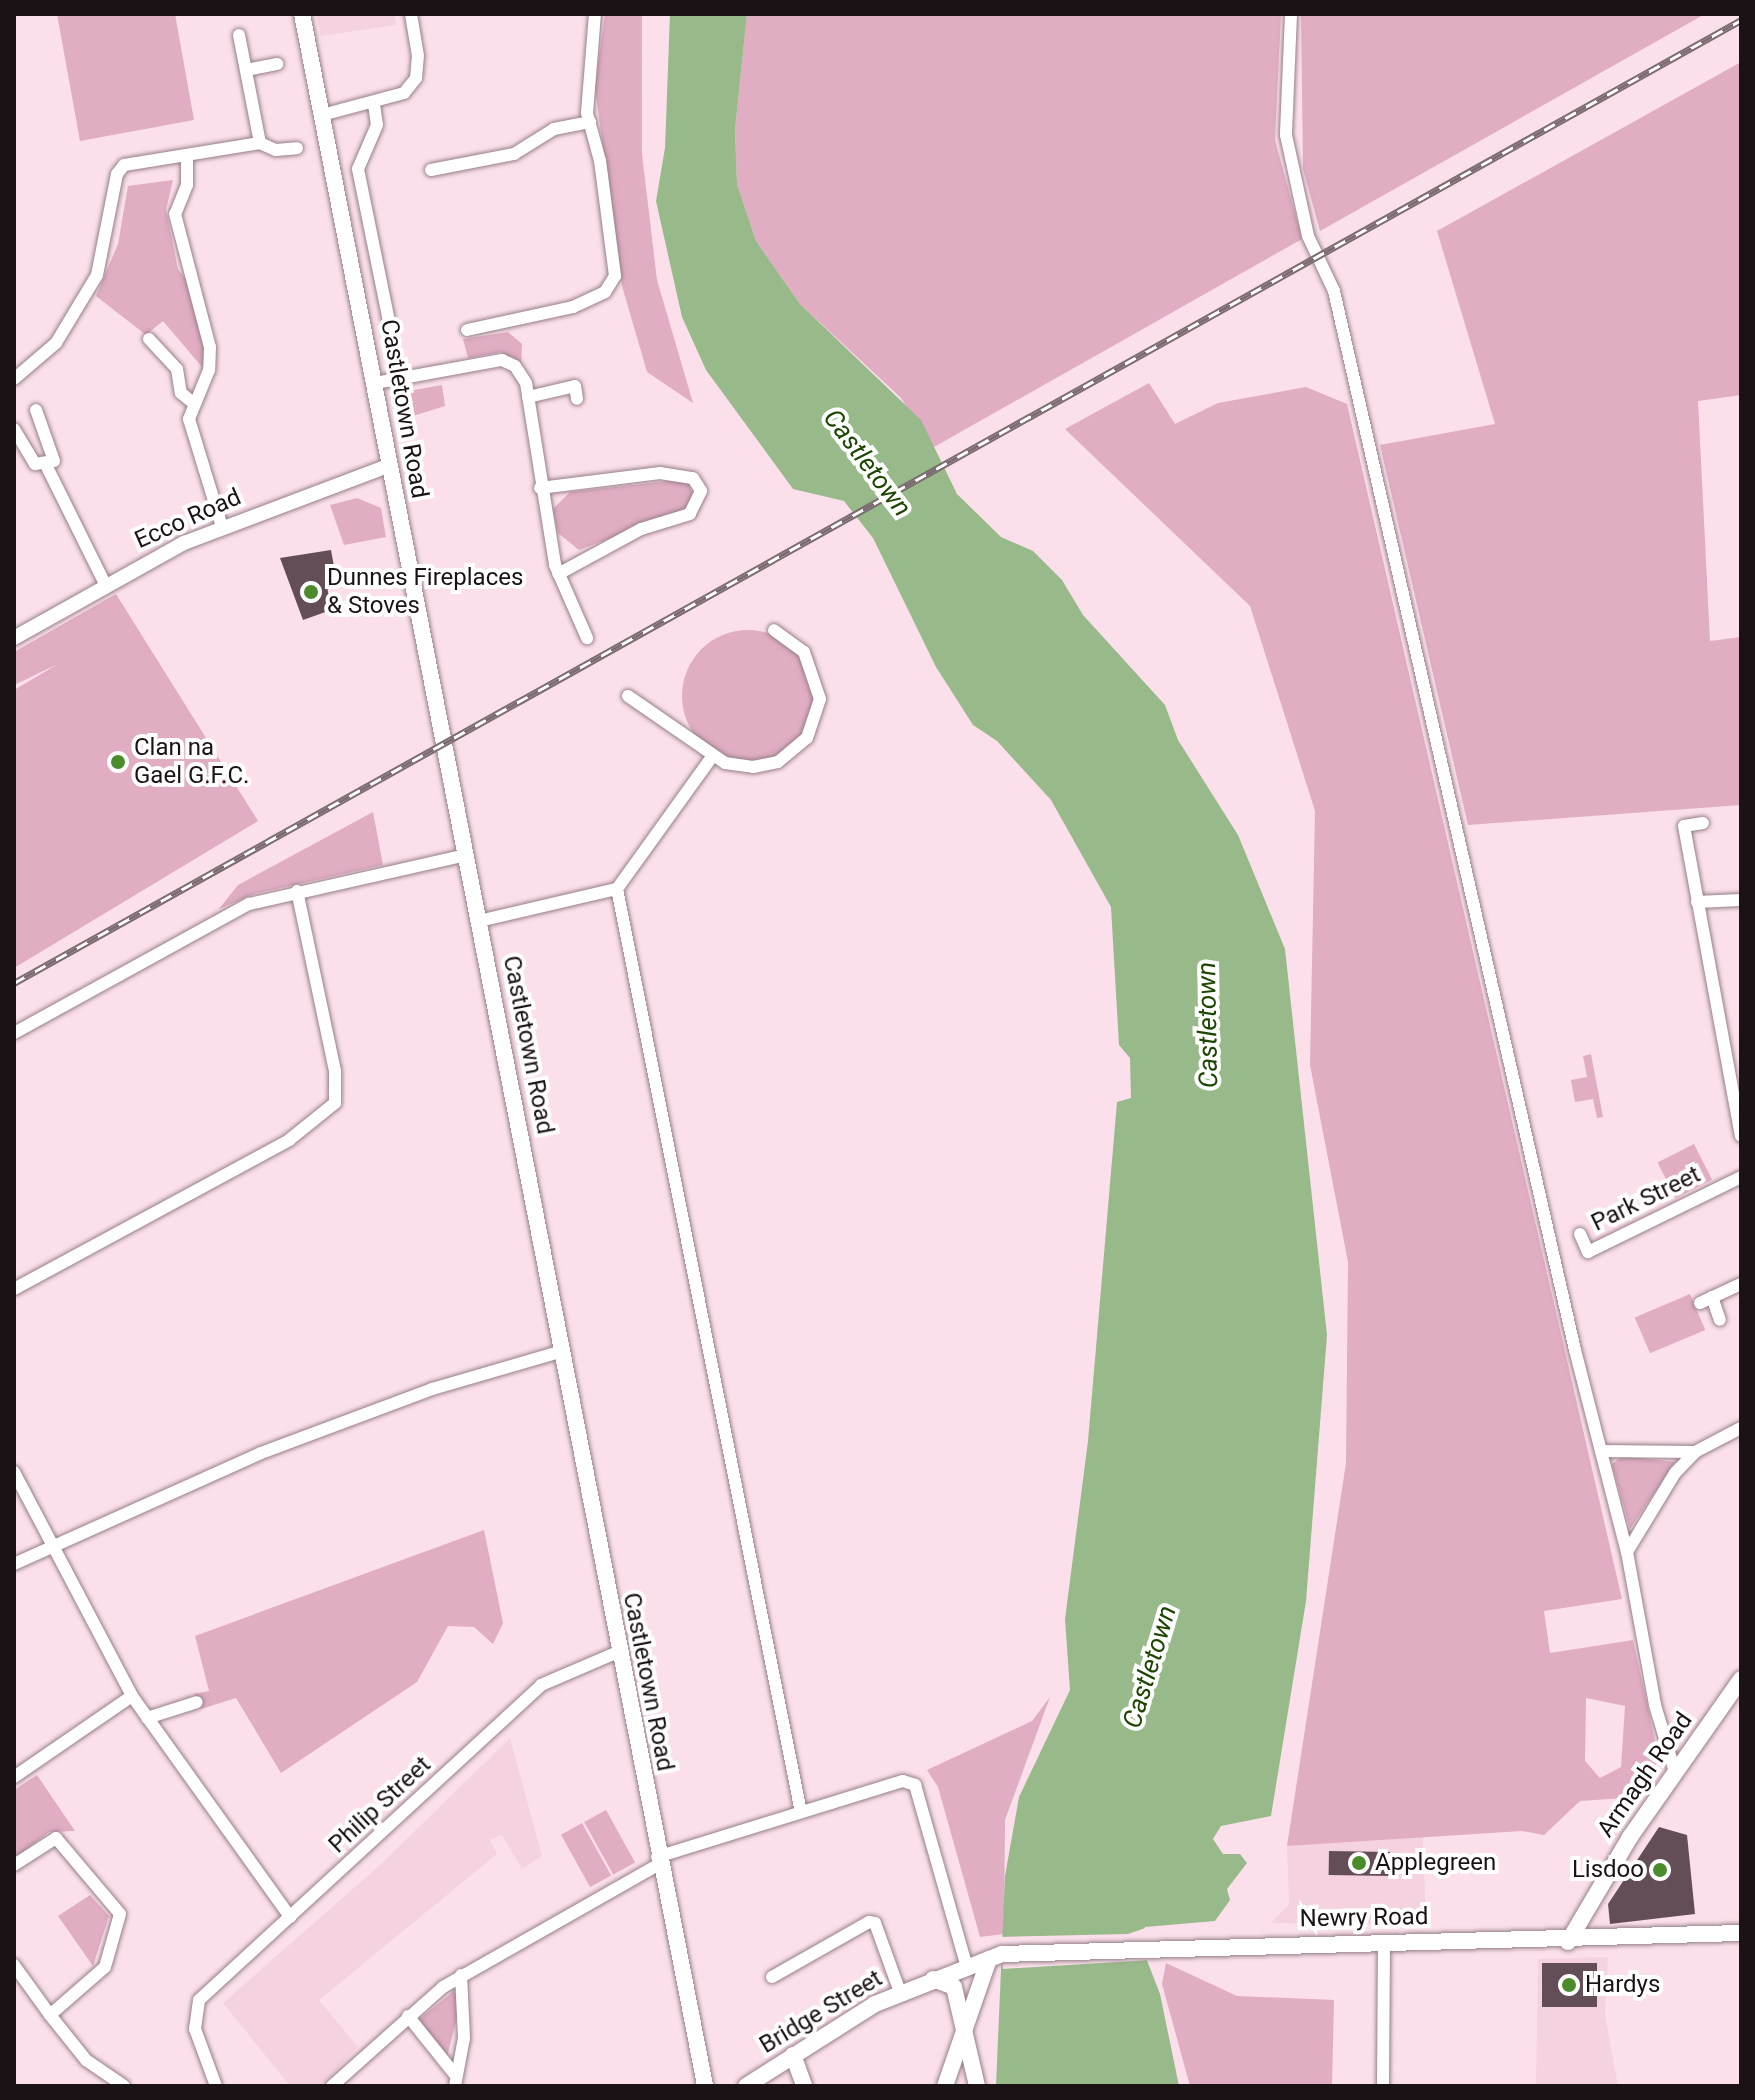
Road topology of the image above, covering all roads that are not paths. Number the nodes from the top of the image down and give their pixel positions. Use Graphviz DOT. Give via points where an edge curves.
graph roads {
  1 [pos="302,14"];
  2 [pos="411,14"];
  3 [pos="595,14"];
  4 [pos="1291,14"];
  5 [pos="239,35"];
  6 [pos="277,64"];
  7 [pos="246,70"];
  8 [pos="374,104"];
  9 [pos="322,115"];
  10 [pos="590,122"];
  11 [pos="260,143"];
  12 [pos="297,148"];
  13 [pos="187,155"];
  14 [pos="431,170"];
  15 [pos="467,330"];
  16 [pos="391,331"];
  17 [pos="149,339"];
  18 [pos="14,379"];
  19 [pos="375,383"];
  20 [pos="528,397"];
  21 [pos="577,399"];
  22 [pos="192,402"];
  23 [pos="36,410"];
  24 [pos="14,429"];
  25 [pos="390,465"];
  26 [pos="47,467"];
  27 [pos="540,488"];
  28 [pos="222,527"];
  29 [pos="558,574"];
  30 [pos="105,584"];
  31 [pos="774,630"];
  32 [pos="14,638"];
  33 [pos="587,638"];
  34 [pos="628,696"];
  35 [pos="712,757"];
  36 [pos="1703,823"];
  37 [pos="467,855"];
  38 [pos="617,889"];
  39 [pos="297,891"];
  40 [pos="1741,900"];
  41 [pos="1697,902"];
  42 [pos="479,921"];
  43 [pos="14,1033"];
  44 [pos="1726,1059"];
  45 [pos="1741,1059"];
  46 [pos="1741,1136"];
  47 [pos="1741,1177"];
  48 [pos="1580,1234"];
  49 [pos="1741,1284"];
  50 [pos="14,1289"];
  51 [pos="1712,1297"];
  52 [pos="1700,1303"];
  53 [pos="1720,1320"];
  54 [pos="563,1351"];
  55 [pos="1741,1428"];
  56 [pos="1601,1451"];
  57 [pos="1695,1452"];
  58 [pos="14,1472"];
  59 [pos="52,1546"];
  60 [pos="1627,1552"];
  61 [pos="14,1564"];
  62 [pos="618,1652"];
  63 [pos="1741,1679"];
  64 [pos="132,1696"];
  65 [pos="197,1702"];
  66 [pos="147,1718"];
  67 [pos="1675,1772"];
  68 [pos="14,1777"];
  69 [pos="801,1812"];
  70 [pos="657,1861"];
  71 [pos="14,1865"];
  72 [pos="290,1917"];
  73 [pos="1741,1933"];
  74 [pos="1384,1941"];
  75 [pos="1568,1942"];
  76 [pos="995,1957"];
  77 [pos="966,1964"];
  78 [pos="14,1965"];
  79 [pos="461,1975"];
  80 [pos="772,1977"];
  81 [pos="933,1979"];
  82 [pos="900,1992"];
  83 [pos="50,2015"];
  84 [pos="408,2016"];
  85 [pos="964,2023"];
  86 [pos="793,2055"];
  87 [pos="456,2081"];
  88 [pos="124,2086"];
  89 [pos="216,2086"];
  90 [pos="332,2086"];
  91 [pos="705,2086"];
  92 [pos="746,2086"];
  93 [pos="804,2086"];
  94 [pos="945,2086"];
  95 [pos="977,2086"];
  96 [pos="1383,2086"];
  1 -- 9 [label="main road, Castletown Road"];
  2 -- 8 [label="street" via="416,78 404,93"];
  3 -- 10 [label="street"];
  4 -- 56 [label="street" via="1286,135 1305,221 1337,304"];
  5 -- 7 [label="street"];
  6 -- 7 [label="street"];
  7 -- 11 [label="street"];
  8 -- 9 [label="street"];
  8 -- 16 [label="street" via="377,125 358,169"];
  9 -- 19 [label="main road, Castletown Road"];
  10 -- 14 [label="street" via="554,129 514,154"];
  10 -- 15 [label="street" via="615,276 605,292 573,307"];
  11 -- 12 [label="street" via="276,150"];
  11 -- 13 [label="street"];
  13 -- 18 [label="street" via="124,165 117,174 97,275 56,343"];
  13 -- 22 [label="street" via="187,185 175,214 183,260 202,299 209,370"];
  17 -- 22 [label="street" via="177,369 181,393"];
  19 -- 20 [label="street" via="502,360 515,366"];
  19 -- 25 [label="main road, Castletown Road"];
  20 -- 21 [label="street" via="575,386"];
  20 -- 27 [label="street"];
  22 -- 28 [label="street" via="189,419"];
  23 -- 26 [label="street" via="54,454"];
  24 -- 26 [label="street" via="35,464"];
  25 -- 28 [label="street, Ecco Road"];
  25 -- 37 [label="main road, Castletown Road"];
  26 -- 30 [label="street"];
  27 -- 29 [label="street"];
  27 -- 29 [label="street" via="660,473 693,478 701,491 690,514 641,529"];
  28 -- 30 [label="street, Ecco Road"];
  29 -- 33 [label="street"];
  30 -- 32 [label="street, Ecco Road"];
  31 -- 35 [label="street" via="798,645 813,665 820,699 814,725 797,749 764,766 739,767"];
  34 -- 35 [label="street"];
  35 -- 38 [label="street"];
  36 -- 41 [label="street" via="1684,826"];
  37 -- 39 [label="street"];
  37 -- 42 [label="main road, Castletown Road"];
  38 -- 42 [label="street"];
  38 -- 69 [label="street"];
  39 -- 43 [label="street" via="230,913"];
  39 -- 50 [label="street" via="335,1071 335,1103 289,1140"];
  40 -- 41 [label="street"];
  41 -- 44 [label="street"];
  42 -- 54 [label="main road, Castletown Road"];
  44 -- 45 [label="street"];
  44 -- 46 [label="street"];
  47 -- 48 [label="street, Park Street" via="1588,1252"];
  49 -- 51 [label="street"];
  51 -- 52 [label="street"];
  51 -- 53 [label="street"];
  54 -- 59 [label="street" via="349,1420"];
  54 -- 62 [label="main road, Castletown Road"];
  55 -- 57 [label="street"];
  56 -- 57 [label="street"];
  56 -- 60 [label="street"];
  57 -- 60 [label="street" via="1659,1495"];
  58 -- 59 [label="street"];
  59 -- 61 [label="street"];
  59 -- 64 [label="street"];
  60 -- 67 [label="street" via="1655,1705"];
  62 -- 70 [label="main road, Castletown Road"];
  62 -- 72 [label="street, Philip Street" via="541,1685"];
  63 -- 67 [label="main road, Armagh Road"];
  64 -- 66 [label="street"];
  64 -- 68 [label="street"];
  65 -- 66 [label="street"];
  66 -- 72 [label="street"];
  67 -- 75 [label="main road, Armagh Road"];
  69 -- 70 [label="street"];
  69 -- 77 [label="street" via="903,1781 915,1785"];
  70 -- 79 [label="street"];
  70 -- 91 [label="main road, Castletown Road"];
  71 -- 83 [label="street" via="56,1838 120,1914 105,1967"];
  72 -- 89 [label="street, Philip Street" via="199,2000 193,2016"];
  73 -- 75 [label="main road, Newry Road"];
  74 -- 75 [label="main road, Newry Road"];
  74 -- 76 [label="main road, Newry Road" via="1164,1945"];
  74 -- 96 [label="street"];
  76 -- 77 [label="main road, Newry Road"];
  76 -- 85 [label="main road"];
  77 -- 81 [label="main road, Bridge Street"];
  78 -- 83 [label="street"];
  79 -- 84 [label="street"];
  79 -- 87 [label="street" via="464,2038"];
  80 -- 82 [label="street" via="869,1922 875,1923"];
  81 -- 82 [label="main road, Bridge Street"];
  81 -- 85 [label="main road" via="953,1985"];
  82 -- 86 [label="main road, Bridge Street"];
  83 -- 88 [label="street" via="86,2060"];
  84 -- 87 [label="street"];
  84 -- 90 [label="street"];
  85 -- 94 [label="main road"];
  85 -- 95 [label="main road"];
  86 -- 92 [label="main road, Bridge Street"];
  86 -- 93 [label="main road"];
}
